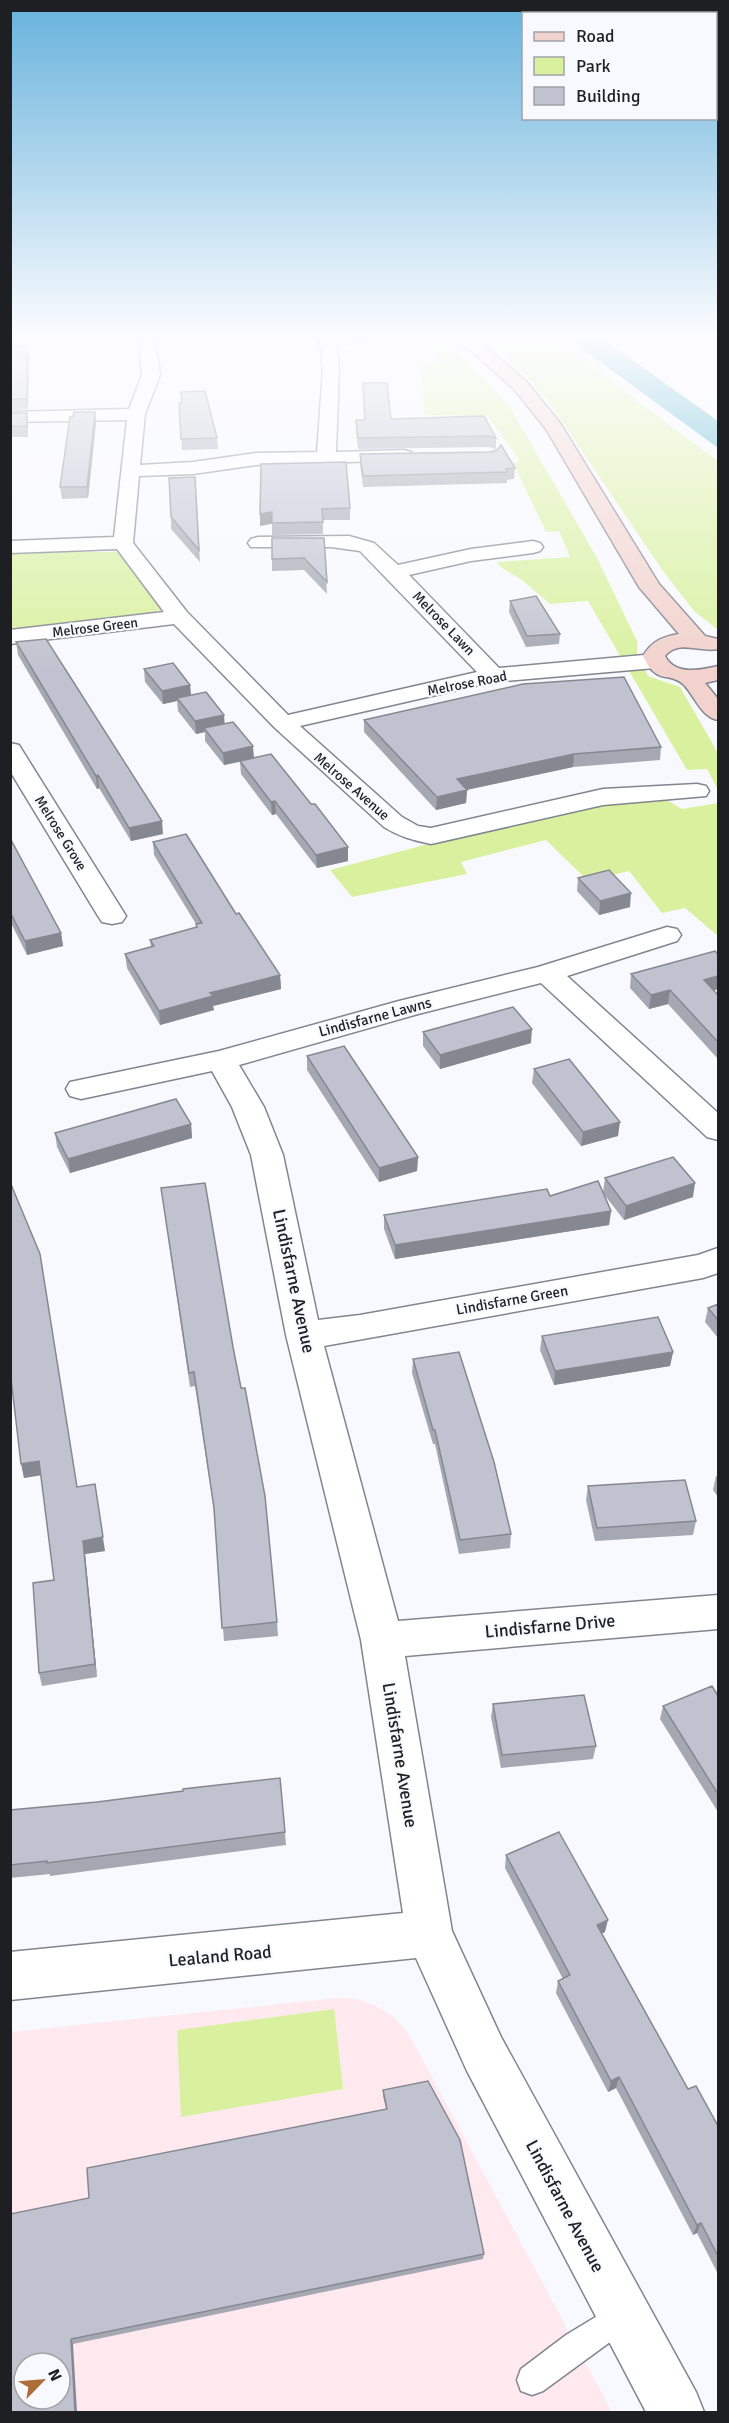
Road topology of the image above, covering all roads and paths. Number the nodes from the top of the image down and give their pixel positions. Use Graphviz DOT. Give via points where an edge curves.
graph roads {
  1 [pos="133,447"];
  2 [pos="327,447"];
  3 [pos="566,447"];
  4 [pos="421,456"];
  5 [pos="326,457"];
  6 [pos="131,471"];
  7 [pos="123,543"];
  8 [pos="258,543"];
  9 [pos="10,547"];
  10 [pos="533,547"];
  11 [pos="394,572"];
  12 [pos="650,587"];
  13 [pos="179,617"];
  14 [pos="10,637"];
  15 [pos="697,641"];
  16 [pos="669,643"];
  17 [pos="718,647"];
  18 [pos="655,661"];
  19 [pos="493,675"];
  20 [pos="718,675"];
  21 [pos="688,676"];
  22 [pos="718,713"];
  23 [pos="283,723"];
  24 [pos="10,750"];
  25 [pos="697,791"];
  26 [pos="112,916"];
  27 [pos="667,935"];
  28 [pos="547,973"];
  29 [pos="221,1060"];
  30 [pos="81,1089"];
  31 [pos="718,1130"];
  32 [pos="718,1260"];
  33 [pos="304,1335"];
  34 [pos="718,1612"];
  35 [pos="382,1640"];
  36 [pos="429,1934"];
  37 [pos="10,1976"];
  38 [pos="624,2315"];
  39 [pos="532,2380"];
  40 [pos="676,2412"];
  1 -- 6 [label="street"];
  2 -- 5 [label="street"];
  3 -- 12 [label="street"];
  4 -- 5 [label="street"];
  5 -- 6 [label="street" via="256,459"];
  6 -- 7 [label="street"];
  7 -- 9 [label="street"];
  7 -- 13 [label="street, Melrose Avenue"];
  8 -- 11 [label="street, Melrose Lawn" via="350,542 367,547"];
  10 -- 11 [label="street, Melrose Lawn" via="471,555"];
  11 -- 19 [label="street, Melrose Lawn"];
  12 -- 15 [label="street"];
  12 -- 16 [label="street"];
  13 -- 14 [label="street, Melrose Green"];
  13 -- 23 [label="street, Melrose Avenue"];
  15 -- 16 [label="street"];
  15 -- 17 [label="street"];
  16 -- 18 [label="street" via="656,651"];
  18 -- 19 [label="street, Melrose Road"];
  18 -- 21 [label="street" via="668,671"];
  19 -- 23 [label="street, Melrose Road"];
  20 -- 21 [label="street"];
  21 -- 22 [label="street"];
  23 -- 25 [label="street, Melrose Avenue" via="393,822 410,832 431,836 603,797"];
  24 -- 26 [label="street, Melrose Grove"];
  27 -- 28 [label="street, Lindisfarne Lawns"];
  28 -- 29 [label="street, Lindisfarne Lawns" via="409,1006"];
  28 -- 31 [label="street"];
  29 -- 30 [label="street, Lindisfarne Lawns"];
  29 -- 33 [label="street, Lindisfarne Avenue" via="248,1107 267,1155"];
  32 -- 33 [label="street, Lindisfarne Green" via="703,1266"];
  33 -- 35 [label="street, Lindisfarne Avenue"];
  34 -- 35 [label="street, Lindisfarne Drive"];
  35 -- 36 [label="street, Lindisfarne Avenue"];
  36 -- 37 [label="street, Lealand Road"];
  36 -- 38 [label="street, Lindisfarne Avenue" via="484,2054"];
  38 -- 39 [label="lane"];
  38 -- 40 [label="street, Lindisfarne Avenue"];
}
